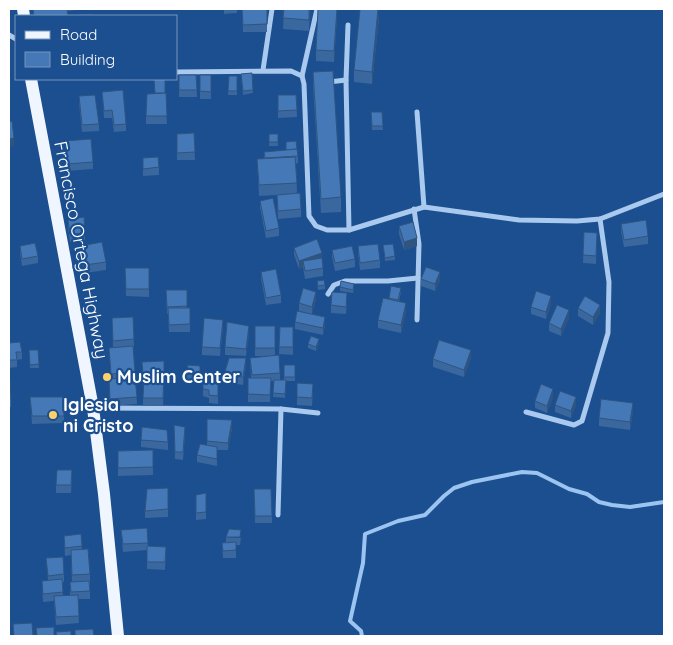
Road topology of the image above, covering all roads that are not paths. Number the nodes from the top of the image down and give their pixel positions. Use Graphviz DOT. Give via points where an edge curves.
graph roads {
  1 [pos="272,9"];
  2 [pos="317,9"];
  3 [pos="348,25"];
  4 [pos="263,70"];
  5 [pos="178,72"];
  6 [pos="302,76"];
  7 [pos="31,80"];
  8 [pos="346,80"];
  9 [pos="312,83"];
  10 [pos="320,83"];
  11 [pos="304,84"];
  12 [pos="417,112"];
  13 [pos="664,194"];
  14 [pos="424,207"];
  15 [pos="414,209"];
  16 [pos="600,219"];
  17 [pos="349,230"];
  18 [pos="418,278"];
  19 [pos="328,294"];
  20 [pos="417,320"];
  21 [pos="93,408"];
  22 [pos="282,409"];
  23 [pos="526,412"];
  24 [pos="318,413"];
  25 [pos="278,515"];
  26 [pos="118,636"];
  1 -- 4 [label="street"];
  2 -- 6 [label="street"];
  3 -- 8 [label="street"];
  4 -- 5 [label="street"];
  4 -- 6 [label="street" via="290,70"];
  6 -- 11 [label="street"];
  7 -- 21 [label="main road, Francisco Ortega Highway"];
  8 -- 10 [label="street"];
  8 -- 17 [label="street"];
  9 -- 11 [label="street"];
  11 -- 17 [label="street" via="309,216 316,226 327,230"];
  12 -- 14 [label="street"];
  13 -- 16 [label="street"];
  14 -- 15 [label="street"];
  14 -- 16 [label="street" via="519,220"];
  15 -- 17 [label="street"];
  15 -- 18 [label="street" via="419,244"];
  16 -- 23 [label="street" via="609,282 608,333 582,421 574,425"];
  18 -- 19 [label="street" via="345,281 334,285"];
  18 -- 20 [label="street"];
  21 -- 22 [label="street"];
  21 -- 26 [label="main road, Francisco Ortega Highway"];
  22 -- 24 [label="street"];
  22 -- 25 [label="street"];
}
